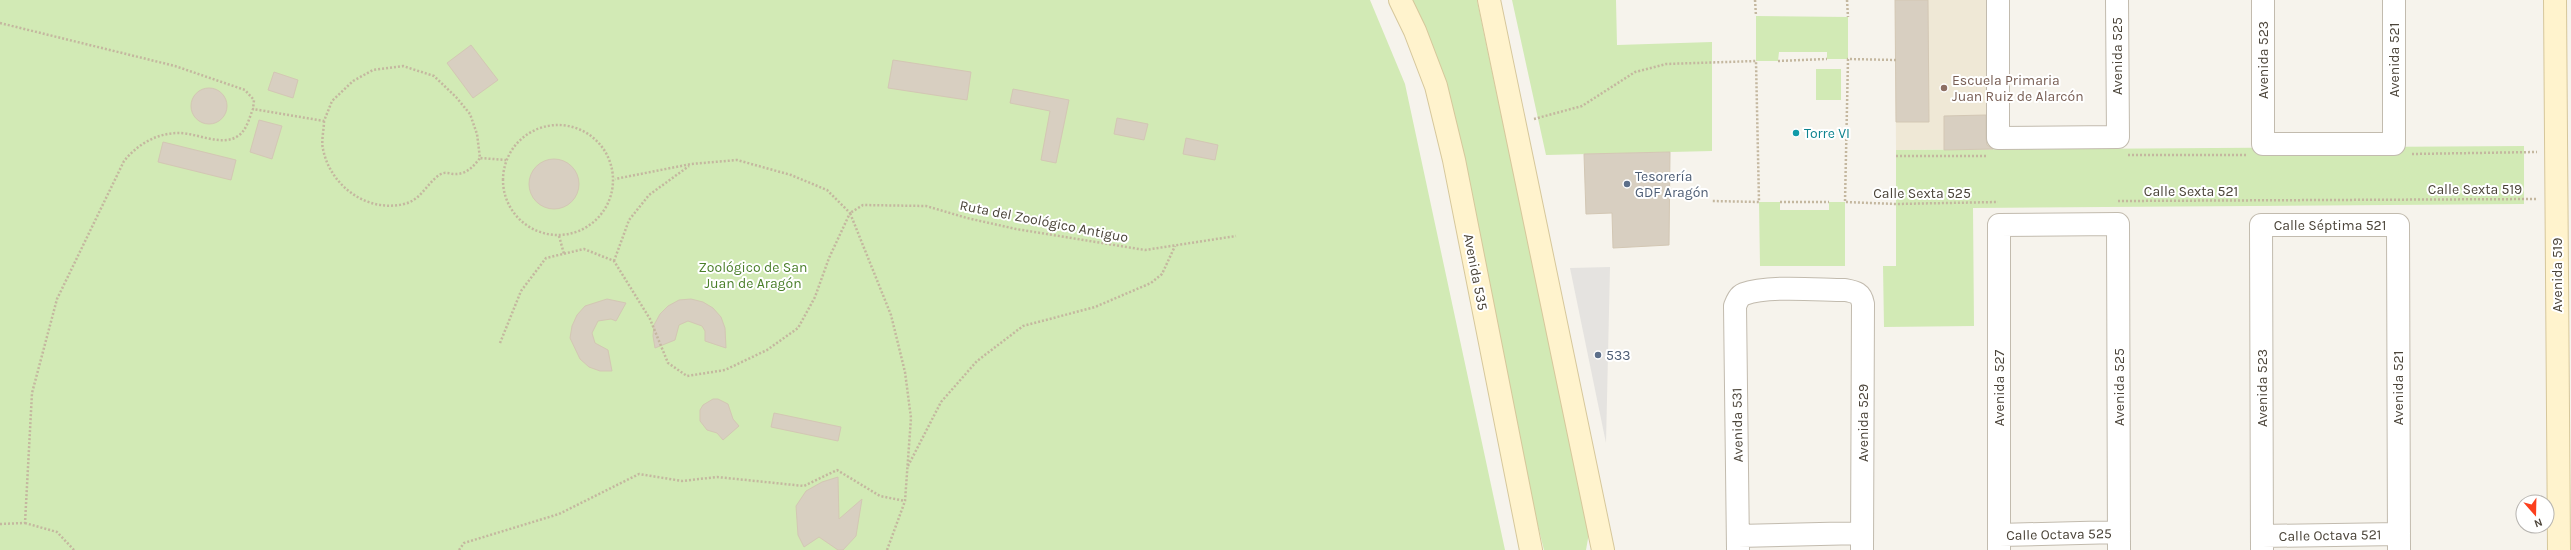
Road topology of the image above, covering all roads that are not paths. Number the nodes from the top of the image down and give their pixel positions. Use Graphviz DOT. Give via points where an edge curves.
graph roads {
  1 [pos="1400,0"];
  2 [pos="1489,0"];
  3 [pos="1998,0"];
  4 [pos="2117,0"];
  5 [pos="2263,0"];
  6 [pos="2394,0"];
  7 [pos="2555,0"];
  8 [pos="2402,149"];
  9 [pos="1998,225"];
  10 [pos="2261,225"];
  11 [pos="2398,225"];
  12 [pos="1738,300"];
  13 [pos="2119,541"];
  14 [pos="1862,542"];
  15 [pos="2399,542"];
  16 [pos="1738,543"];
  17 [pos="1999,543"];
  18 [pos="2262,543"];
  19 [pos="1531,550"];
  20 [pos="1603,550"];
  21 [pos="2559,550"];
  1 -- 19 [label="street, Avenida 535" via="1415,30 1436,86 1454,160"];
  2 -- 20 [label="street"];
  3 -- 4 [label="street, Avenida 525" via="1994,147 2122,146"];
  5 -- 8 [label="street, Avenida 523" via="2259,149"];
  6 -- 8 [label="street, Avenida 521"];
  7 -- 21 [label="street, Avenida 519"];
  9 -- 13 [label="street, Avenida 525" via="2118,224"];
  9 -- 17 [label="street, Avenida 527"];
  10 -- 11 [label="street, Calle Séptima 521"];
  10 -- 18 [label="street, Avenida 523"];
  11 -- 15 [label="street, Avenida 521"];
  12 -- 14 [label="street, Avenida 529" via="1743,295 1760,290 1846,290 1861,296 1864,312"];
  12 -- 16 [label="street, Avenida 531" via="1735,306"];
  13 -- 17 [label="street, Calle Octava 525"];
  14 -- 16 [label="street"];
  15 -- 18 [label="street, Calle Octava 521"];
}
